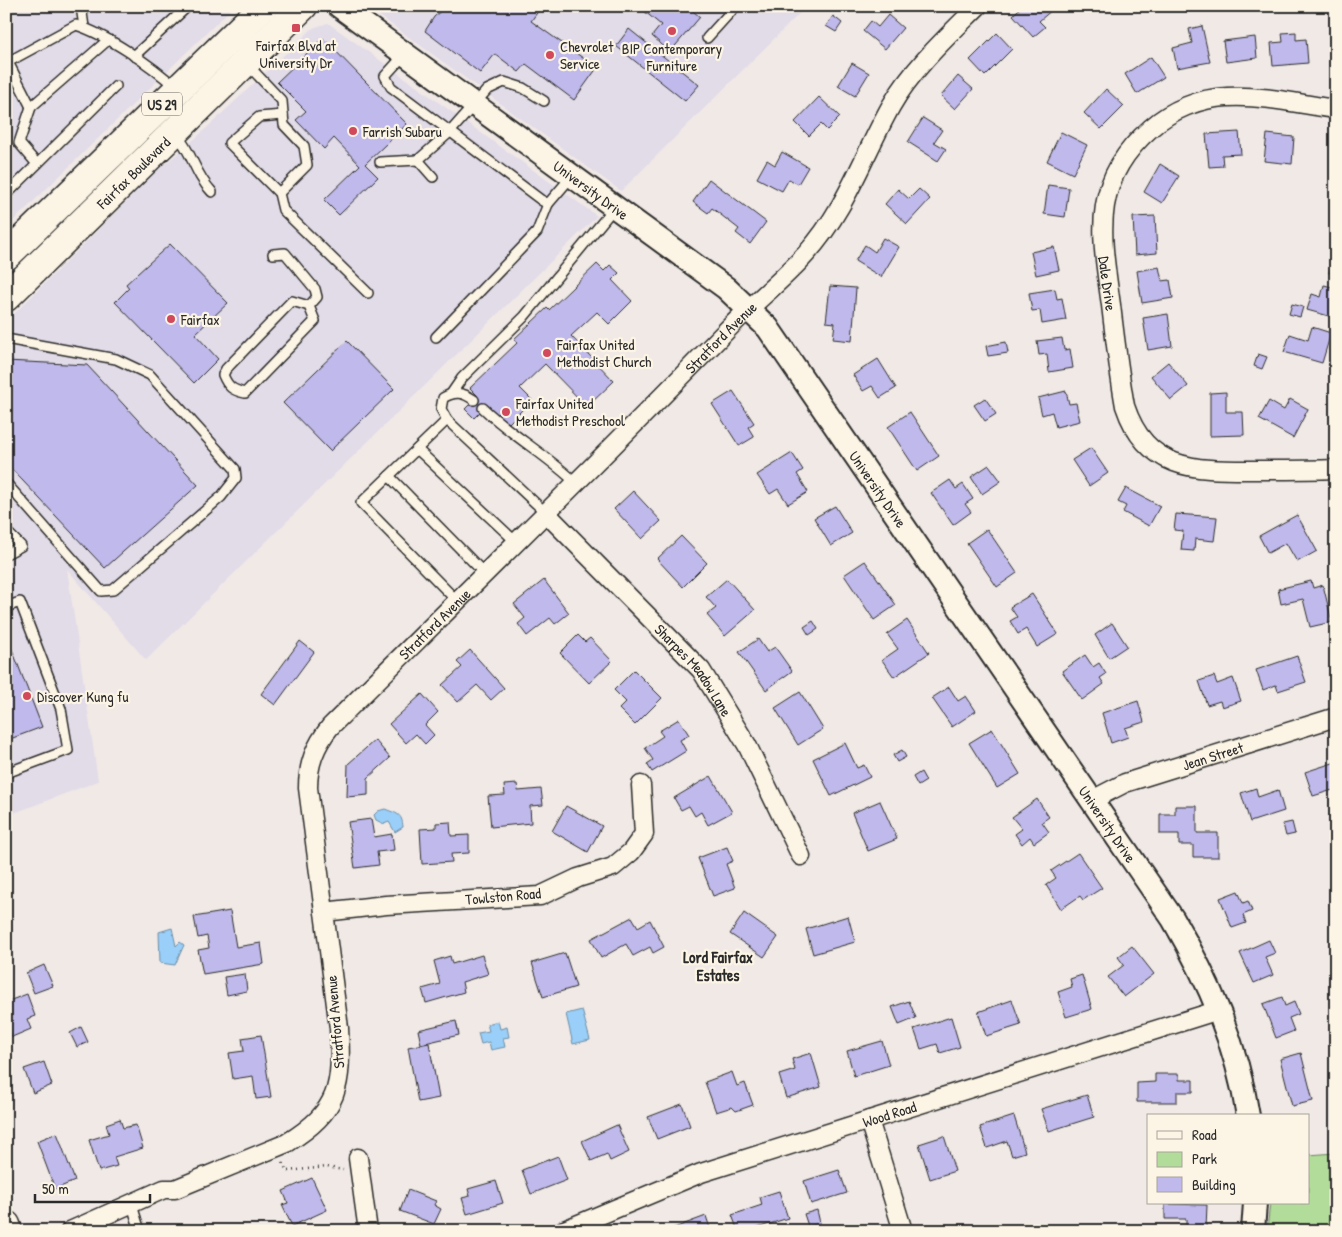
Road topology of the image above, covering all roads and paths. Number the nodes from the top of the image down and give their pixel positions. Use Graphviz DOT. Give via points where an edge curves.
graph roads {
  1 [pos="81,6"];
  2 [pos="188,6"];
  3 [pos="264,6"];
  4 [pos="303,6"];
  5 [pos="339,6"];
  6 [pos="736,6"];
  7 [pos="978,6"];
  8 [pos="84,27"];
  9 [pos="707,38"];
  10 [pos="108,40"];
  11 [pos="405,54"];
  12 [pos="134,56"];
  13 [pos="246,62"];
  14 [pos="7,63"];
  15 [pos="116,86"];
  16 [pos="178,90"];
  17 [pos="544,102"];
  18 [pos="474,105"];
  19 [pos="31,107"];
  20 [pos="1336,110"];
  21 [pos="283,115"];
  22 [pos="174,131"];
  23 [pos="450,132"];
  24 [pos="418,160"];
  25 [pos="380,162"];
  26 [pos="37,164"];
  27 [pos="572,176"];
  28 [pos="433,177"];
  29 [pos="8,189"];
  30 [pos="212,192"];
  31 [pos="279,193"];
  32 [pos="548,204"];
  33 [pos="614,207"];
  34 [pos="273,254"];
  35 [pos="6,256"];
  36 [pos="368,293"];
  37 [pos="6,297"];
  38 [pos="309,306"];
  39 [pos="750,309"];
  40 [pos="436,337"];
  41 [pos="6,339"];
  42 [pos="451,394"];
  43 [pos="474,400"];
  44 [pos="483,408"];
  45 [pos="447,420"];
  46 [pos="417,449"];
  47 [pos="1336,469"];
  48 [pos="389,476"];
  49 [pos="6,482"];
  50 [pos="576,483"];
  51 [pos="546,513"];
  52 [pos="6,531"];
  53 [pos="516,542"];
  54 [pos="6,554"];
  55 [pos="484,573"];
  56 [pos="456,601"];
  57 [pos="6,607"];
  58 [pos="1336,717"];
  59 [pos="6,773"];
  60 [pos="641,784"];
  61 [pos="1092,800"];
  62 [pos="801,856"];
  63 [pos="324,912"];
  64 [pos="1220,1010"];
  65 [pos="1248,1114"];
  66 [pos="869,1120"];
  67 [pos="277,1148"];
  68 [pos="358,1158"];
  69 [pos="343,1170"];
  70 [pos="132,1204"];
  71 [pos="1255,1204"];
  72 [pos="6,1225"];
  73 [pos="8,1231"];
  74 [pos="70,1231"];
  75 [pos="140,1231"];
  76 [pos="368,1231"];
  77 [pos="562,1231"];
  78 [pos="903,1231"];
  79 [pos="1253,1231"];
  1 -- 8 [label="lane"];
  2 -- 12 [label="lane"];
  3 -- 16 [label="main road, Fairfax Boulevard / US 29"];
  4 -- 13 [label="main road, Fairfax Boulevard / US 29"];
  5 -- 11 [label="street, University Drive"];
  6 -- 9 [label="lane"];
  7 -- 39 [label="street, Stratford Avenue" via="923,62 891,106 852,189 829,226 806,255"];
  8 -- 10 [label="lane"];
  8 -- 14 [label="lane" via="76,25"];
  10 -- 12 [label="lane"];
  10 -- 19 [label="lane"];
  11 -- 18 [label="street, University Drive"];
  11 -- 23 [label="lane" via="385,76 388,82"];
  12 -- 16 [label="lane" via="162,74"];
  13 -- 21 [label="lane" via="282,101"];
  13 -- 22 [label="main road, Fairfax Boulevard / US 29"];
  14 -- 19 [label="lane"];
  15 -- 26 [label="lane"];
  16 -- 35 [label="main road, Fairfax Boulevard / US 29"];
  17 -- 18 [label="lane" via="523,88 504,82 487,90"];
  18 -- 23 [label="lane"];
  18 -- 27 [label="street, University Drive"];
  19 -- 26 [label="lane" via="19,143"];
  20 -- 47 [label="street, Dale Drive" via="1225,97 1203,100 1170,114 1142,136 1118,167 1105,200 1102,229 1124,399 1129,417 1144,442 1170,461 1204,470"];
  21 -- 31 [label="lane" via="284,125 304,146 307,165"];
  21 -- 31 [label="lane" via="258,116 229,143"];
  22 -- 30 [label="lane" via="188,150 200,180"];
  22 -- 37 [label="main road, Fairfax Boulevard / US 29"];
  23 -- 24 [label="lane"];
  23 -- 32 [label="lane"];
  24 -- 25 [label="lane"];
  24 -- 28 [label="lane"];
  26 -- 29 [label="lane"];
  27 -- 32 [label="lane"];
  27 -- 33 [label="street, University Drive"];
  31 -- 36 [label="lane" via="283,210"];
  32 -- 40 [label="lane" via="537,232"];
  33 -- 39 [label="street, University Drive"];
  33 -- 42 [label="lane" via="524,316 462,378"];
  34 -- 38 [label="lane" via="284,253 316,289 317,297"];
  38 -- 38 [label="lane" via="315,321 245,393 234,391 227,385 223,375 226,368 292,301"];
  39 -- 50 [label="street, Stratford Avenue"];
  39 -- 61 [label="street, University Drive" via="768,328"];
  41 -- 49 [label="lane" via="116,359 150,375 235,469 236,478 221,496 113,590 101,591"];
  42 -- 43 [label="lane" via="465,393"];
  42 -- 45 [label="lane" via="443,398 441,409"];
  44 -- 50 [label="lane" via="502,426 549,458"];
  45 -- 46 [label="lane"];
  45 -- 51 [label="lane"];
  46 -- 48 [label="lane"];
  46 -- 53 [label="lane"];
  48 -- 55 [label="lane"];
  48 -- 56 [label="lane" via="362,503"];
  50 -- 51 [label="street, Stratford Avenue"];
  51 -- 53 [label="street, Stratford Avenue"];
  51 -- 62 [label="street, Sharpes Meadow Lane" via="701,670 747,745"];
  52 -- 54 [label="lane" via="21,546"];
  53 -- 55 [label="street, Stratford Avenue"];
  55 -- 56 [label="street, Stratford Avenue"];
  56 -- 63 [label="street, Stratford Avenue" via="330,727 314,753 308,772 308,788"];
  57 -- 59 [label="lane" via="20,602 61,709 68,750"];
  58 -- 61 [label="street, Jean Street" via="1125,783"];
  60 -- 63 [label="street, Towlston Road" via="644,834 631,852 613,867 578,878 540,896 386,904"];
  61 -- 64 [label="street, University Drive" via="1173,919 1196,958"];
  63 -- 67 [label="street, Stratford Avenue" via="339,1028 339,1083 329,1107 321,1116 304,1132"];
  64 -- 65 [label="street, University Drive" via="1232,1045"];
  64 -- 66 [label="street, Wood Road"];
  66 -- 77 [label="street, Wood Road" via="701,1172"];
  66 -- 78 [label="street"];
  67 -- 69 [label="path" via="288,1171 327,1166"];
  67 -- 70 [label="street, Stratford Avenue"];
  68 -- 76 [label="street"];
  70 -- 74 [label="street, Stratford Avenue"];
  70 -- 75 [label="lane"];
  71 -- 79 [label="street"];
  72 -- 73 [label="main road"];
}
